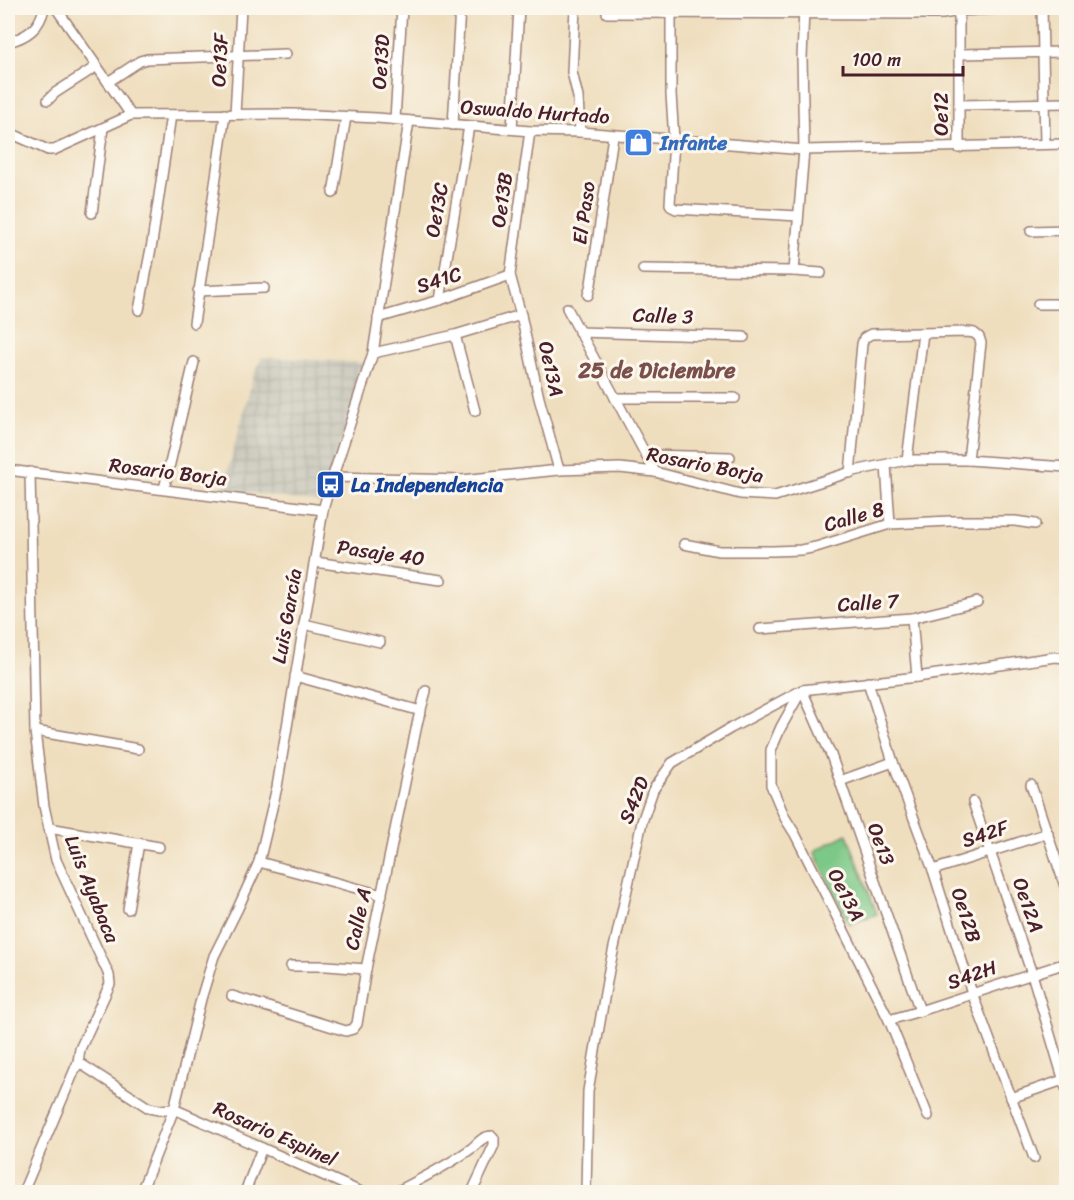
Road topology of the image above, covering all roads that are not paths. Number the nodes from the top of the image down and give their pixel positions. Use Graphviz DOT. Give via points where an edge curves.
graph roads {
  1 [pos="44,8"];
  2 [pos="56,8"];
  3 [pos="241,8"];
  4 [pos="402,8"];
  5 [pos="460,8"];
  6 [pos="519,8"];
  7 [pos="575,8"];
  8 [pos="1014,8"];
  9 [pos="1042,8"];
  10 [pos="959,9"];
  11 [pos="671,10"];
  12 [pos="804,11"];
  13 [pos="607,13"];
  14 [pos="8,42"];
  15 [pos="1066,52"];
  16 [pos="1042,53"];
  17 [pos="286,54"];
  18 [pos="959,54"];
  19 [pos="238,57"];
  20 [pos="97,66"];
  21 [pos="108,82"];
  22 [pos="48,100"];
  23 [pos="1066,103"];
  24 [pos="1043,104"];
  25 [pos="959,105"];
  26 [pos="230,114"];
  27 [pos="131,115"];
  28 [pos="171,115"];
  29 [pos="346,117"];
  30 [pos="395,119"];
  31 [pos="409,121"];
  32 [pos="453,125"];
  33 [pos="469,126"];
  34 [pos="103,128"];
  35 [pos="512,129"];
  36 [pos="530,131"];
  37 [pos="8,132"];
  38 [pos="580,132"];
  39 [pos="613,136"];
  40 [pos="674,140"];
  41 [pos="1045,144"];
  42 [pos="1066,144"];
  43 [pos="959,148"];
  44 [pos="804,150"];
  45 [pos="333,193"];
  46 [pos="92,213"];
  47 [pos="798,216"];
  48 [pos="1066,230"];
  49 [pos="1031,231"];
  50 [pos="643,268"];
  51 [pos="794,271"];
  52 [pos="822,273"];
  53 [pos="510,275"];
  54 [pos="264,288"];
  55 [pos="198,291"];
  56 [pos="588,296"];
  57 [pos="440,300"];
  58 [pos="1038,304"];
  59 [pos="1066,304"];
  60 [pos="567,309"];
  61 [pos="138,310"];
  62 [pos="521,315"];
  63 [pos="378,318"];
  64 [pos="194,323"];
  65 [pos="579,332"];
  66 [pos="923,333"];
  67 [pos="455,334"];
  68 [pos="744,337"];
  69 [pos="373,353"];
  70 [pos="194,362"];
  71 [pos="615,398"];
  72 [pos="735,398"];
  73 [pos="475,411"];
  74 [pos="646,455"];
  75 [pos="730,457"];
  76 [pos="907,460"];
  77 [pos="968,460"];
  78 [pos="886,465"];
  79 [pos="1066,467"];
  80 [pos="8,470"];
  81 [pos="559,470"];
  82 [pos="30,472"];
  83 [pos="655,472"];
  84 [pos="850,472"];
  85 [pos="333,477"];
  86 [pos="164,489"];
  87 [pos="324,510"];
  88 [pos="890,524"];
  89 [pos="1035,524"];
  90 [pos="684,544"];
  91 [pos="315,562"];
  92 [pos="441,580"];
  93 [pos="977,602"];
  94 [pos="912,618"];
  95 [pos="304,624"];
  96 [pos="760,629"];
  97 [pos="380,642"];
  98 [pos="1066,658"];
  99 [pos="295,676"];
  100 [pos="917,677"];
  101 [pos="868,682"];
  102 [pos="426,690"];
  103 [pos="802,690"];
  104 [pos="421,711"];
  105 [pos="35,731"];
  106 [pos="138,749"];
  107 [pos="893,762"];
  108 [pos="840,781"];
  109 [pos="1031,785"];
  110 [pos="973,802"];
  111 [pos="49,828"];
  112 [pos="1048,833"];
  113 [pos="140,843"];
  114 [pos="159,847"];
  115 [pos="991,852"];
  116 [pos="259,862"];
  117 [pos="933,870"];
  118 [pos="1066,888"];
  119 [pos="382,895"];
  120 [pos="128,909"];
  121 [pos="1066,963"];
  122 [pos="291,966"];
  123 [pos="366,969"];
  124 [pos="1032,974"];
  125 [pos="972,993"];
  126 [pos="232,996"];
  127 [pos="920,1011"];
  128 [pos="889,1020"];
  129 [pos="78,1062"];
  130 [pos="1066,1083"];
  131 [pos="1011,1098"];
  132 [pos="174,1109"];
  133 [pos="928,1116"];
  134 [pos="262,1149"];
  135 [pos="1034,1158"];
  136 [pos="249,1190"];
  137 [pos="23,1192"];
  138 [pos="141,1192"];
  139 [pos="361,1192"];
  140 [pos="396,1192"];
  141 [pos="472,1192"];
  142 [pos="586,1192"];
  1 -- 14 [label="street" via="37,27"];
  2 -- 20 [label="street"];
  3 -- 19 [label="street, Oe13F"];
  4 -- 30 [label="street, Oe13D"];
  5 -- 32 [label="street"];
  6 -- 35 [label="street"];
  7 -- 38 [label="street" via="572,72 579,97"];
  8 -- 10 [label="street"];
  9 -- 16 [label="street"];
  10 -- 12 [label="street" via="942,14"];
  10 -- 18 [label="street, Oe12"];
  11 -- 12 [label="street"];
  11 -- 13 [label="street"];
  11 -- 40 [label="street"];
  12 -- 44 [label="street"];
  15 -- 16 [label="street"];
  16 -- 18 [label="street"];
  16 -- 24 [label="street"];
  17 -- 19 [label="street"];
  18 -- 25 [label="street, Oe12"];
  19 -- 21 [label="street" via="140,61"];
  19 -- 26 [label="street, Oe13F"];
  20 -- 21 [label="street"];
  20 -- 22 [label="street"];
  21 -- 27 [label="street"];
  23 -- 24 [label="street"];
  24 -- 25 [label="street"];
  24 -- 41 [label="street"];
  25 -- 43 [label="street, Oe12"];
  26 -- 28 [label="street, Oswaldo Hurtado"];
  26 -- 29 [label="street, Oswaldo Hurtado"];
  26 -- 55 [label="street, Oe13F"];
  27 -- 28 [label="street, Oswaldo Hurtado"];
  27 -- 34 [label="street"];
  28 -- 61 [label="street"];
  29 -- 30 [label="street, Oswaldo Hurtado"];
  29 -- 45 [label="street"];
  30 -- 31 [label="street, Oswaldo Hurtado"];
  31 -- 32 [label="street, Oswaldo Hurtado"];
  31 -- 63 [label="street, Luis García"];
  32 -- 33 [label="street, Oswaldo Hurtado"];
  33 -- 35 [label="street, Oswaldo Hurtado"];
  33 -- 57 [label="street, Oe13C"];
  34 -- 37 [label="street" via="54,150"];
  34 -- 46 [label="street"];
  35 -- 36 [label="street, Oswaldo Hurtado"];
  36 -- 38 [label="street, Oswaldo Hurtado"];
  36 -- 53 [label="street, Oe13B"];
  38 -- 39 [label="street, Oswaldo Hurtado"];
  39 -- 40 [label="street, Oswaldo Hurtado"];
  39 -- 56 [label="street, El Paso"];
  40 -- 44 [label="street, Oswaldo Hurtado"];
  40 -- 47 [label="street" via="672,207"];
  41 -- 42 [label="street, Oswaldo Hurtado"];
  41 -- 43 [label="street, Oswaldo Hurtado"];
  43 -- 44 [label="street, Oswaldo Hurtado"];
  44 -- 47 [label="street"];
  47 -- 51 [label="street"];
  48 -- 49 [label="street"];
  50 -- 51 [label="street"];
  51 -- 52 [label="street"];
  53 -- 57 [label="street, S41C"];
  53 -- 62 [label="street, Oe13A"];
  54 -- 55 [label="street"];
  55 -- 64 [label="street, Oe13F"];
  57 -- 63 [label="street, S41C"];
  58 -- 59 [label="street"];
  60 -- 65 [label="street"];
  62 -- 67 [label="street"];
  62 -- 81 [label="street, Oe13A"];
  63 -- 69 [label="street, Luis García"];
  65 -- 68 [label="street, Calle 3"];
  65 -- 71 [label="street"];
  66 -- 76 [label="street"];
  66 -- 77 [label="street" via="968,332 979,337"];
  66 -- 84 [label="street" via="871,334 864,338"];
  67 -- 69 [label="street"];
  67 -- 73 [label="street"];
  69 -- 85 [label="street, Luis García"];
  70 -- 86 [label="street"];
  71 -- 72 [label="street"];
  71 -- 74 [label="street"];
  74 -- 75 [label="street"];
  74 -- 83 [label="street"];
  76 -- 77 [label="street, Rosario Borja"];
  76 -- 78 [label="street, Rosario Borja"];
  77 -- 79 [label="street, Rosario Borja"];
  78 -- 84 [label="street, Rosario Borja"];
  78 -- 88 [label="street"];
  80 -- 82 [label="street, Rosario Borja"];
  81 -- 83 [label="street, Rosario Borja" via="620,468"];
  81 -- 85 [label="street, Rosario Borja" via="462,480"];
  82 -- 86 [label="street, Rosario Borja"];
  82 -- 105 [label="street, Luis Ayabaca"];
  83 -- 84 [label="street, Rosario Borja" via="740,494 775,496"];
  85 -- 87 [label="street, Luis García"];
  86 -- 87 [label="street, Rosario Borja"];
  87 -- 91 [label="street, Luis García"];
  88 -- 89 [label="street, Calle 8"];
  88 -- 90 [label="street, Calle 8" via="801,550 719,551"];
  91 -- 92 [label="street, Pasaje 40"];
  91 -- 95 [label="street, Luis García"];
  93 -- 94 [label="street, Calle 7"];
  94 -- 96 [label="street, Calle 7"];
  94 -- 100 [label="street"];
  95 -- 97 [label="street"];
  95 -- 99 [label="street, Luis García"];
  98 -- 100 [label="street, S42D"];
  99 -- 104 [label="street"];
  99 -- 116 [label="street, Luis García" via="278,787"];
  100 -- 101 [label="street, S42D"];
  101 -- 103 [label="street, S42D"];
  101 -- 107 [label="street, Oe12B"];
  102 -- 104 [label="street, Calle A"];
  103 -- 108 [label="street, Oe13"];
  103 -- 128 [label="street, Oe13A" via="771,750 771,785"];
  103 -- 142 [label="street, S42D" via="672,763 653,790 642,822 609,970 588,1091"];
  104 -- 119 [label="street, Calle A"];
  105 -- 106 [label="street"];
  105 -- 111 [label="street, Luis Ayabaca"];
  107 -- 108 [label="street"];
  107 -- 117 [label="street, Oe12B"];
  108 -- 127 [label="street, Oe13"];
  109 -- 112 [label="street"];
  110 -- 115 [label="street, Oe12A"];
  111 -- 113 [label="street"];
  111 -- 129 [label="street, Luis Ayabaca" via="56,860 109,975 110,984 80,1049"];
  112 -- 115 [label="street, S42F"];
  112 -- 118 [label="street"];
  113 -- 114 [label="street"];
  113 -- 120 [label="street"];
  115 -- 117 [label="street, S42F"];
  115 -- 124 [label="street, Oe12A"];
  116 -- 119 [label="street"];
  116 -- 132 [label="street, Luis García" via="214,956"];
  117 -- 125 [label="street, Oe12B"];
  119 -- 123 [label="street, Calle A"];
  121 -- 124 [label="street, S42H"];
  122 -- 123 [label="street"];
  123 -- 126 [label="street, Calle A" via="357,1024 348,1031"];
  124 -- 125 [label="street, S42H"];
  124 -- 130 [label="street, Oe12A"];
  125 -- 127 [label="street, S42H"];
  125 -- 131 [label="street, Oe12B"];
  127 -- 128 [label="street, S42H"];
  128 -- 133 [label="street, Oe13A"];
  129 -- 132 [label="street" via="149,1108"];
  129 -- 137 [label="street, Luis Ayabaca"];
  130 -- 131 [label="street"];
  131 -- 135 [label="street, Oe12B"];
  132 -- 134 [label="street, Rosario Espinel"];
  132 -- 138 [label="street, Luis García"];
  134 -- 136 [label="street"];
  134 -- 139 [label="street, Rosario Espinel"];
  140 -- 141 [label="street" via="492,1136 494,1145"];
}
